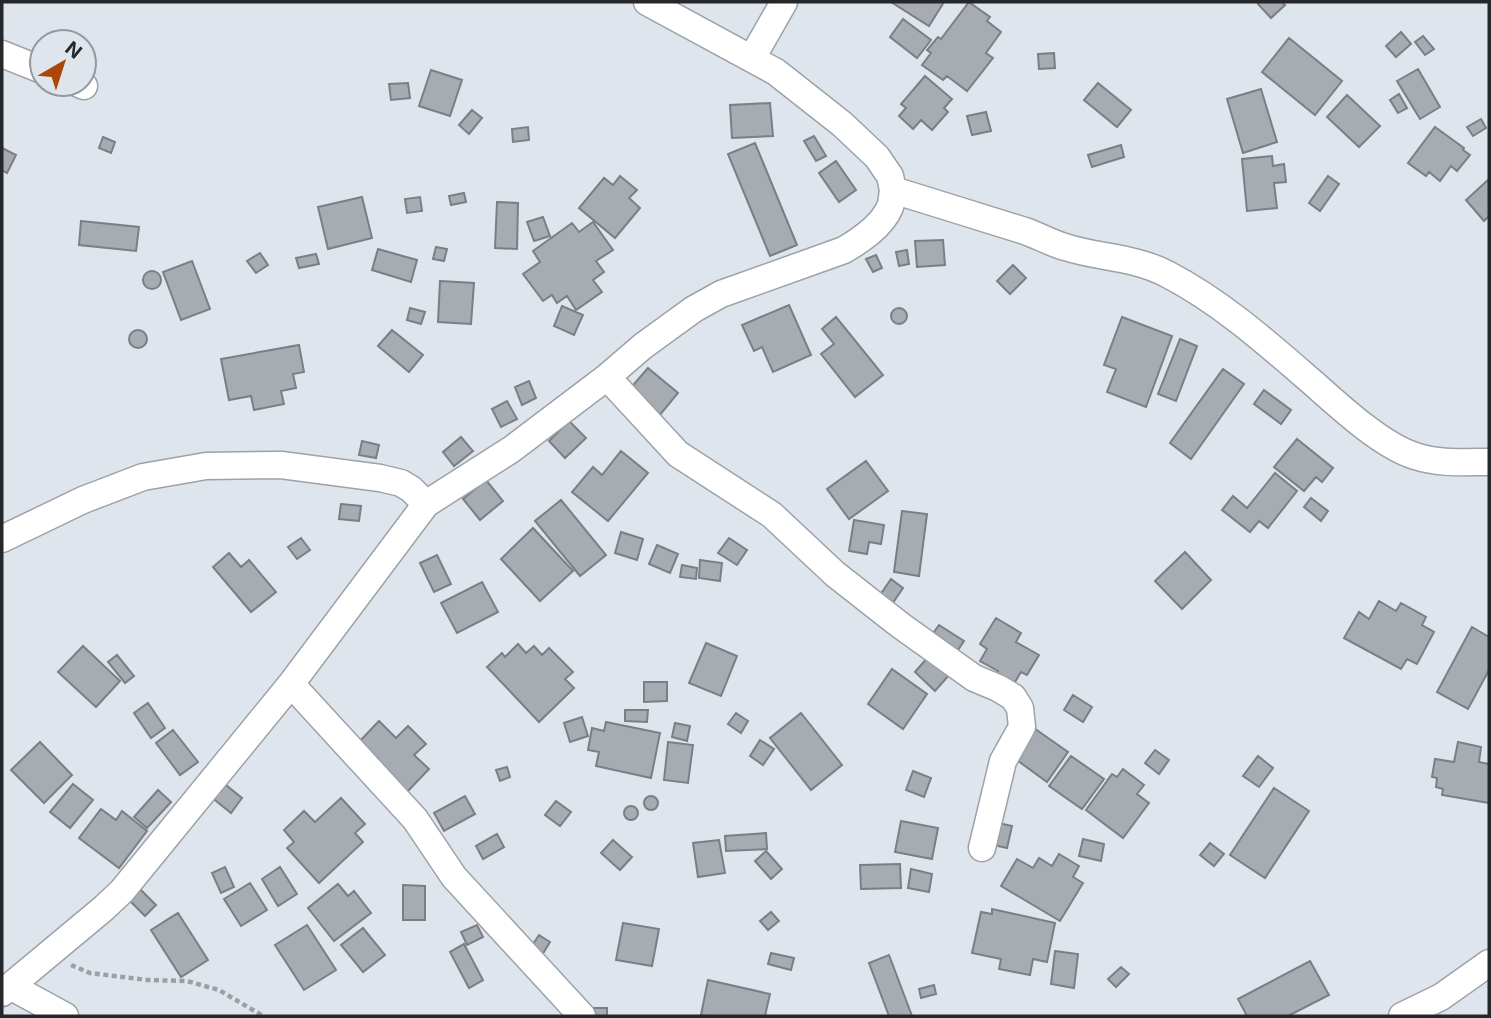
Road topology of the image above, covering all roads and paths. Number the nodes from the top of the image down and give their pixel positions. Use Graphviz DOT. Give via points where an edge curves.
graph roads {
  1 [pos="647,2"];
  2 [pos="784,2"];
  3 [pos="2,54"];
  4 [pos="752,58"];
  5 [pos="28,64"];
  6 [pos="893,190"];
  7 [pos="607,377"];
  8 [pos="1489,462"];
  9 [pos="426,504"];
  10 [pos="2,539"];
  11 [pos="291,684"];
  12 [pos="982,848"];
  13 [pos="48,955"];
  14 [pos="1489,963"];
  15 [pos="6,989"];
  16 [pos="65,1016"];
  17 [pos="263,1016"];
  18 [pos="582,1016"];
  19 [pos="1402,1016"];
  1 -- 4 [label="street"];
  2 -- 4 [label="street"];
  3 -- 5 [label="street"];
  4 -- 6 [label="street" via="842,124 877,157"];
  6 -- 7 [label="street" via="890,207 862,240 721,294 668,327"];
  6 -- 8 [label="street" via="1084,253 1165,273 1258,336 1385,441 1413,456 1440,462"];
  7 -- 9 [label="street" via="512,449"];
  7 -- 12 [label="street" via="678,454 772,514 835,574 900,625 974,678 1013,697 1020,708 1021,727 1003,761"];
  9 -- 10 [label="street" via="411,489 380,478 281,465 206,466 143,477"];
  9 -- 11 [label="street"];
  11 -- 13 [label="street" via="122,891"];
  11 -- 18 [label="street" via="415,819 454,877"];
  13 -- 15 [label="street"];
  13 -- 17 [label="path" via="90,973 187,981 219,990"];
  14 -- 19 [label="street" via="1441,997"];
  15 -- 16 [label="street"];
}
